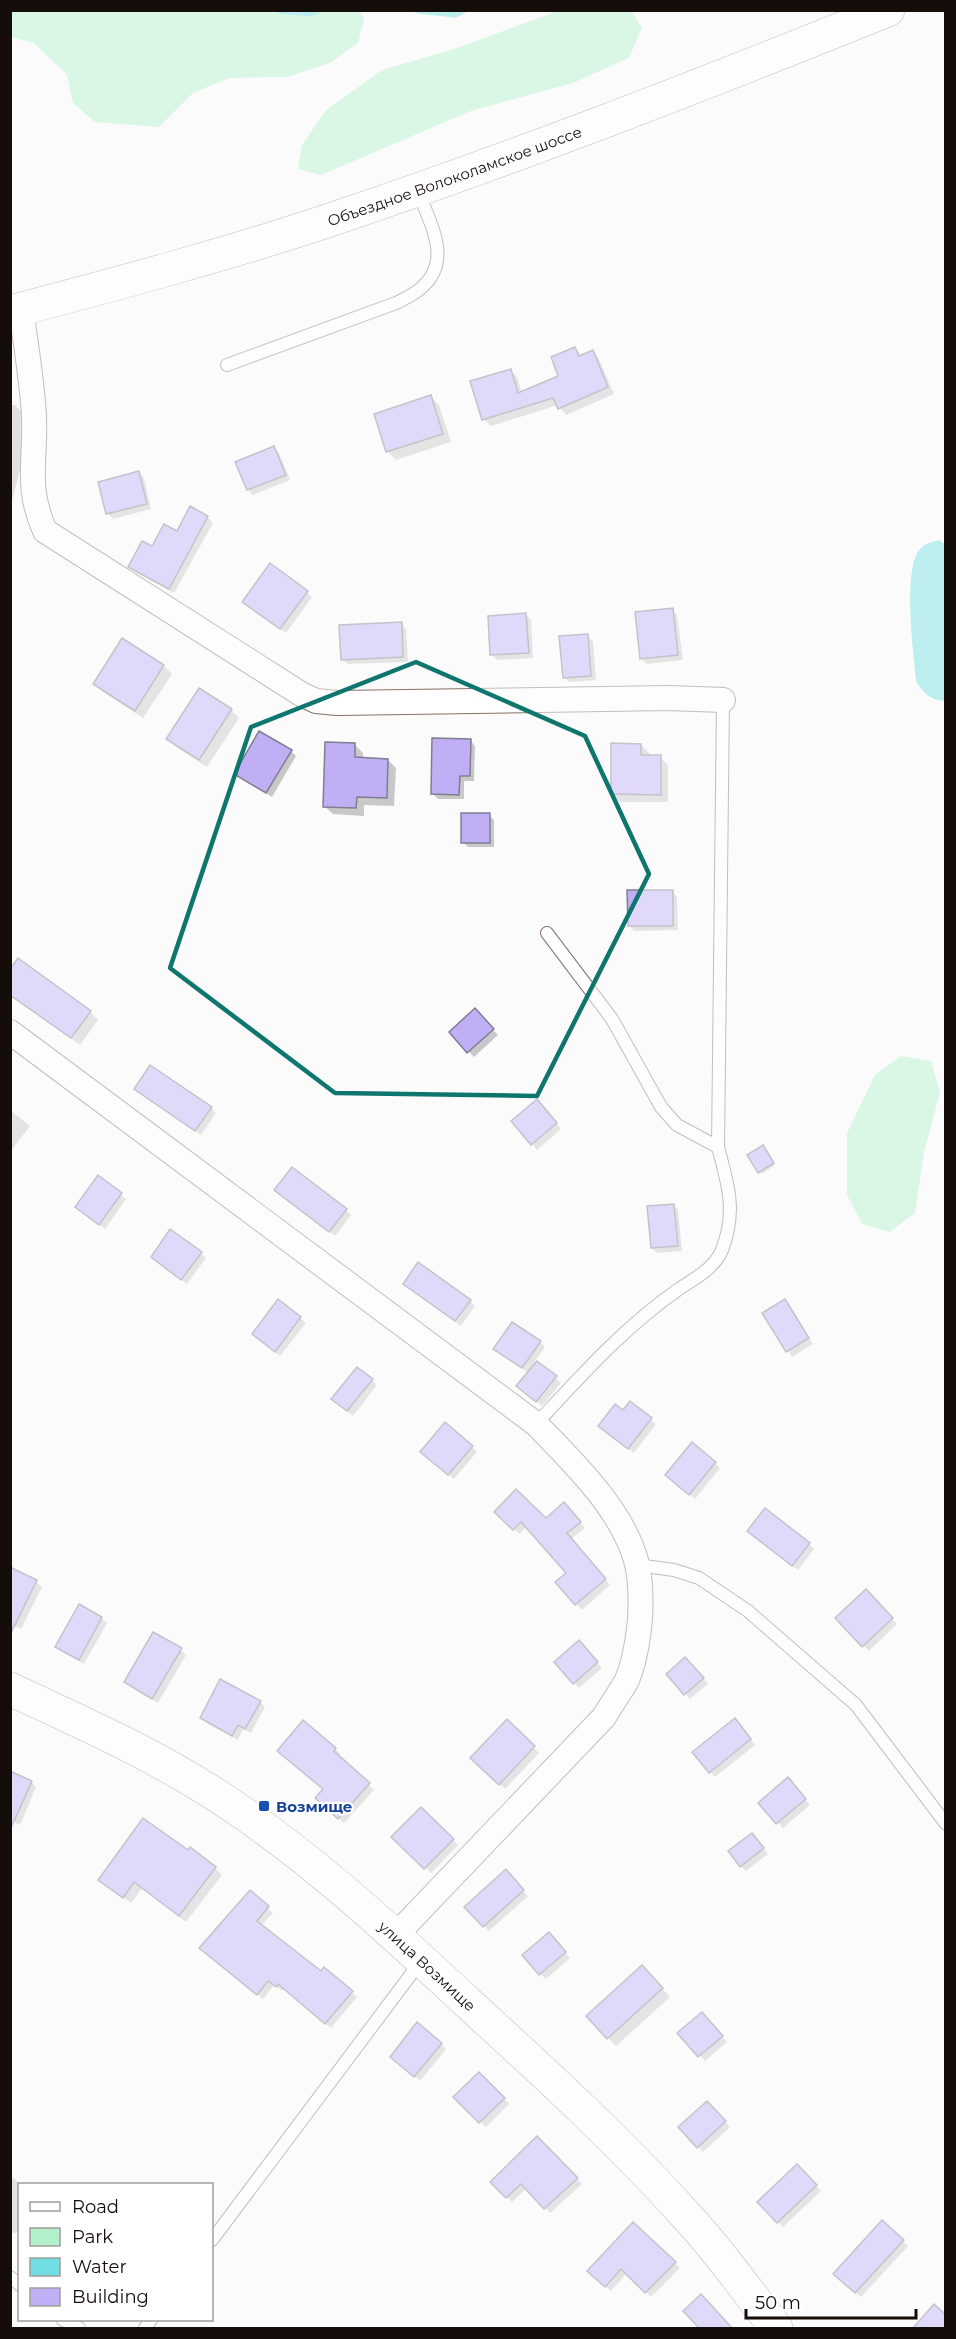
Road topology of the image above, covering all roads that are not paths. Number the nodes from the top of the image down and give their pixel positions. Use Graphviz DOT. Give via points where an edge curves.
graph roads {
  1 [pos="888,10"];
  2 [pos="418,190"];
  3 [pos="16,311"];
  4 [pos="227,365"];
  5 [pos="723,700"];
  6 [pos="548,933"];
  7 [pos="10,1032"];
  8 [pos="718,1148"];
  9 [pos="536,1424"];
  10 [pos="637,1564"];
  11 [pos="10,1689"];
  12 [pos="945,1824"];
  13 [pos="395,1936"];
  14 [pos="422,1960"];
  15 [pos="213,2239"];
  16 [pos="776,2328"];
  1 -- 2 [label="main road, Объездное Волоколамское шоссе"];
  2 -- 3 [label="main road, Объездное Волоколамское шоссе" via="191,264"];
  2 -- 4 [label="lane" via="439,251 436,269 421,289 396,303"];
  3 -- 5 [label="street" via="34,417 32,481 36,510 45,531 301,694 316,701 337,703"];
  5 -- 8 [label="lane"];
  6 -- 8 [label="lane" via="612,1019 661,1107 676,1125"];
  7 -- 9 [label="street"];
  8 -- 9 [label="lane" via="730,1192 729,1220 721,1251 709,1269 649,1309"];
  9 -- 10 [label="street" via="611,1510"];
  10 -- 12 [label="lane" via="699,1578 748,1611 856,1705"];
  10 -- 13 [label="street" via="641,1598 639,1640 626,1680 604,1717"];
  11 -- 13 [label="main road, улица Возмище" via="199,1784 252,1819"];
  13 -- 14 [label="main road, улица Возмище"];
  14 -- 15 [label="lane"];
  14 -- 16 [label="main road, улица Возмище" via="612,2138 682,2211"];
}
